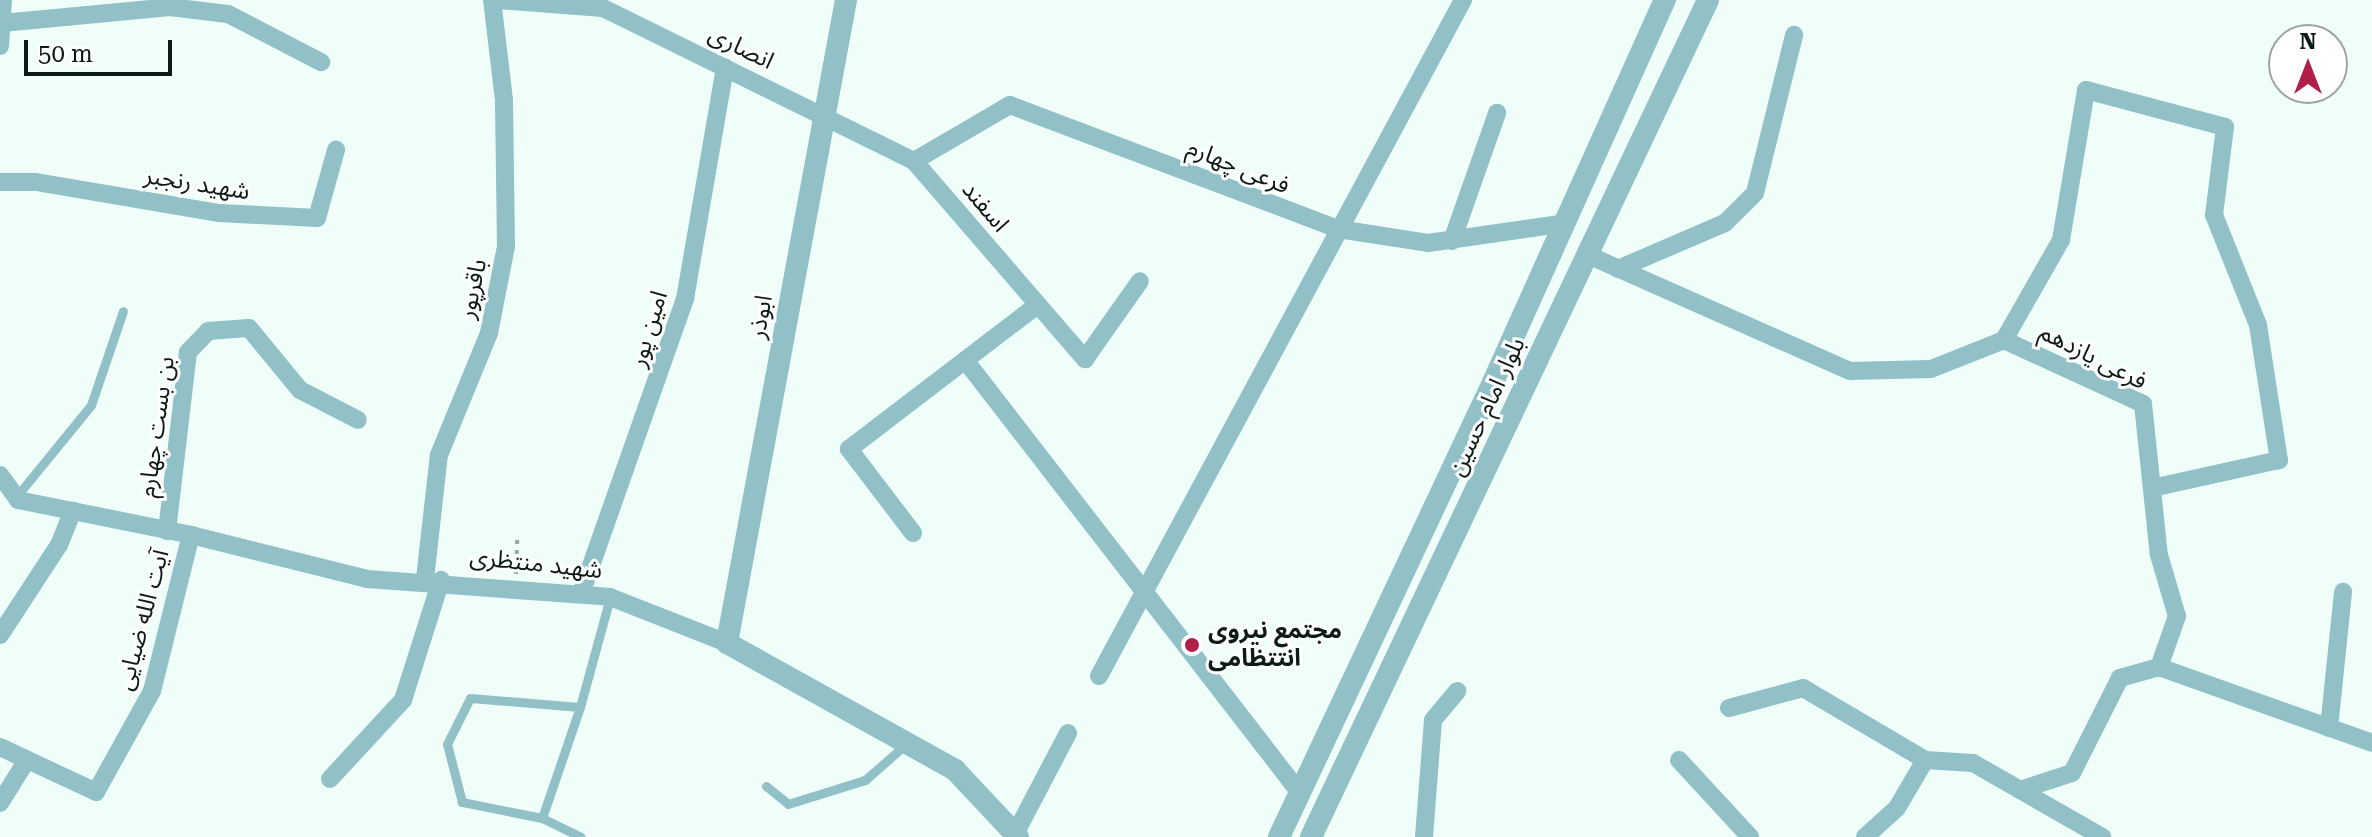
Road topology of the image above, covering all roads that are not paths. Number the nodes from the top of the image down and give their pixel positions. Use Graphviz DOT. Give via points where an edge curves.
graph roads {
  1 [pos="3,0"];
  2 [pos="494,0"];
  3 [pos="846,0"];
  4 [pos="1463,0"];
  5 [pos="1665,0"];
  6 [pos="1708,0"];
  7 [pos="605,4"];
  8 [pos="2,23"];
  9 [pos="1794,35"];
  10 [pos="0,46"];
  11 [pos="321,62"];
  12 [pos="725,67"];
  13 [pos="1497,113"];
  14 [pos="824,116"];
  15 [pos="336,150"];
  16 [pos="914,161"];
  17 [pos="0,182"];
  18 [pos="1566,223"];
  19 [pos="1338,229"];
  20 [pos="1452,241"];
  21 [pos="1588,255"];
  22 [pos="1618,269"];
  23 [pos="1140,281"];
  24 [pos="1036,306"];
  25 [pos="123,311"];
  26 [pos="2004,340"];
  27 [pos="965,360"];
  28 [pos="358,420"];
  29 [pos="0,475"];
  30 [pos="2152,488"];
  31 [pos="16,497"];
  32 [pos="73,511"];
  33 [pos="167,531"];
  34 [pos="913,533"];
  35 [pos="191,535"];
  36 [pos="433,580"];
  37 [pos="1144,592"];
  38 [pos="2343,592"];
  39 [pos="581,594"];
  40 [pos="610,597"];
  41 [pos="0,635"];
  42 [pos="727,643"];
  43 [pos="2159,667"];
  44 [pos="1099,676"];
  45 [pos="1457,691"];
  46 [pos="580,707"];
  47 [pos="1729,708"];
  48 [pos="2329,728"];
  49 [pos="1068,733"];
  50 [pos="907,743"];
  51 [pos="2372,743"];
  52 [pos="0,747"];
  53 [pos="27,760"];
  54 [pos="1679,760"];
  55 [pos="1925,760"];
  56 [pos="330,779"];
  57 [pos="766,786"];
  58 [pos="2020,790"];
  59 [pos="1300,793"];
  60 [pos="0,803"];
  61 [pos="542,818"];
  62 [pos="1017,835"];
  63 [pos="581,837"];
  64 [pos="1279,837"];
  65 [pos="1311,837"];
  66 [pos="1424,837"];
  67 [pos="1750,837"];
  68 [pos="1865,837"];
  69 [pos="2102,837"];
  1 -- 8 [label="street"];
  2 -- 7 [label="street, انصاری"];
  2 -- 36 [label="street, باقرپور" via="504,100 506,246 489,333 439,455"];
  3 -- 14 [label="street, ابوذر"];
  4 -- 19 [label="street"];
  5 -- 18 [label="street, بلوار امام حسین"];
  6 -- 21 [label="street, بلوار امام حسین"];
  7 -- 12 [label="street, انصاری"];
  8 -- 10 [label="street"];
  8 -- 11 [label="street" via="170,7 228,14"];
  9 -- 22 [label="street" via="1755,193 1725,223"];
  12 -- 14 [label="street, انصاری"];
  12 -- 39 [label="street, امین پور" via="685,299"];
  13 -- 20 [label="street"];
  14 -- 16 [label="street, اسفند"];
  14 -- 42 [label="street, ابوذر"];
  15 -- 17 [label="street, شهید رنجبر" via="317,218 219,213 36,182"];
  16 -- 19 [label="street, فرعی چهارم" via="1010,105"];
  16 -- 24 [label="street, اسفند"];
  18 -- 20 [label="street, فرعی چهارم"];
  18 -- 59 [label="street, بلوار امام حسین"];
  19 -- 20 [label="street, فرعی چهارم" via="1428,243"];
  19 -- 37 [label="street"];
  21 -- 22 [label="street, فرعی یازدهم"];
  21 -- 65 [label="street, بلوار امام حسین"];
  22 -- 26 [label="street, فرعی یازدهم" via="1850,371 1931,369"];
  23 -- 24 [label="street, اسفند" via="1085,359"];
  24 -- 27 [label="street"];
  25 -- 31 [label="lane" via="91,405"];
  26 -- 30 [label="street, فرعی یازدهم" via="2143,404"];
  26 -- 30 [label="street" via="2061,240 2086,90 2225,127 2214,215 2258,325 2279,460"];
  27 -- 34 [label="street" via="849,449"];
  27 -- 37 [label="street"];
  28 -- 33 [label="street, بن بست چهارم" via="300,390 249,328 208,331 188,352"];
  29 -- 31 [label="street"];
  30 -- 43 [label="street, فرعی یازدهم" via="2159,555 2177,616"];
  31 -- 32 [label="street, شهید منتظری"];
  32 -- 33 [label="street, شهید منتظری"];
  32 -- 41 [label="street" via="59,545"];
  33 -- 35 [label="street, شهید منتظری"];
  35 -- 36 [label="street, شهید منتظری" via="367,579"];
  35 -- 53 [label="street, آیت الله ضیایی" via="152,691 96,792"];
  36 -- 39 [label="street, شهید منتظری"];
  36 -- 56 [label="street, باقرپور" via="403,700"];
  37 -- 44 [label="street"];
  37 -- 59 [label="street"];
  38 -- 48 [label="street"];
  39 -- 40 [label="street, شهید منتظری"];
  40 -- 42 [label="street, شهید منتظری"];
  40 -- 46 [label="lane"];
  42 -- 50 [label="street, شهید منتظری"];
  43 -- 48 [label="street"];
  43 -- 58 [label="street" via="2120,678 2072,773"];
  45 -- 66 [label="street" via="1433,720"];
  46 -- 61 [label="lane"];
  46 -- 61 [label="lane" via="470,698 447,744 462,802"];
  47 -- 55 [label="street" via="1803,688"];
  48 -- 51 [label="street"];
  49 -- 62 [label="street"];
  50 -- 57 [label="lane" via="865,780 788,804"];
  50 -- 62 [label="street, شهید منتظری" via="955,770"];
  52 -- 53 [label="street, آیت الله ضیایی"];
  53 -- 60 [label="street"];
  54 -- 67 [label="street"];
  55 -- 58 [label="street" via="1973,763"];
  55 -- 68 [label="street" via="1897,808"];
  58 -- 69 [label="street"];
  59 -- 64 [label="street, بلوار امام حسین"];
  61 -- 63 [label="lane"];
}
